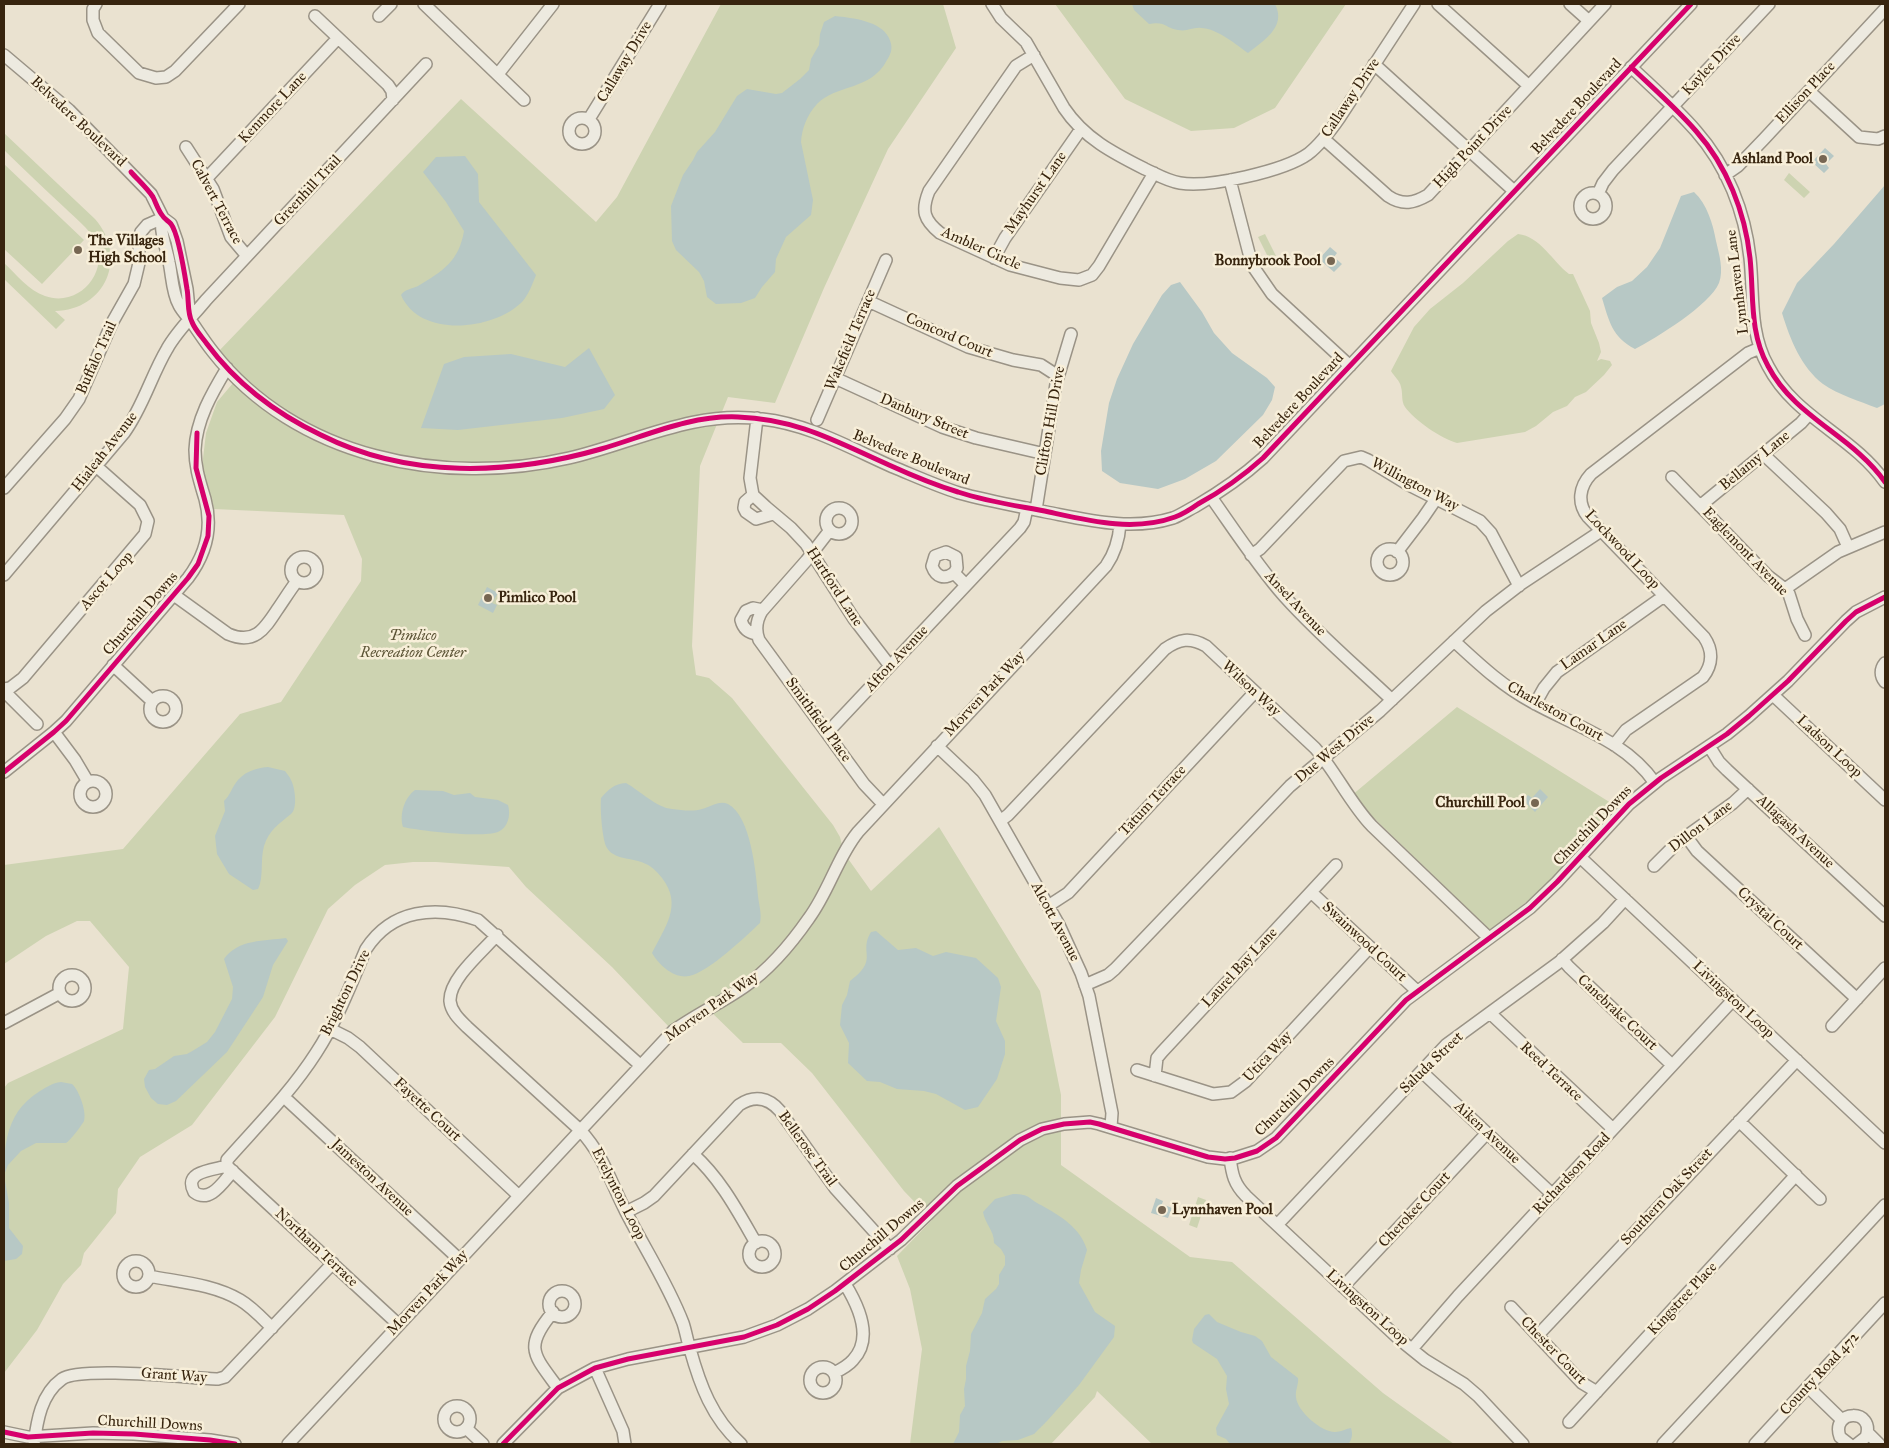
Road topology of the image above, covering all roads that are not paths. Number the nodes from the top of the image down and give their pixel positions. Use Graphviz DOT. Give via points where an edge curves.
graph roads {
  1 [pos="96,4"];
  2 [pos="239,4"];
  3 [pos="391,4"];
  4 [pos="424,4"];
  5 [pos="660,4"];
  6 [pos="992,4"];
  7 [pos="1414,4"];
  8 [pos="1438,4"];
  9 [pos="1570,4"];
  10 [pos="1605,4"];
  11 [pos="1691,4"];
  12 [pos="1769,4"];
  13 [pos="548,6"];
  14 [pos="1885,9"];
  15 [pos="315,16"];
  16 [pos="379,16"];
  17 [pos="1589,21"];
  18 [pos="338,38"];
  19 [pos="1034,54"];
  20 [pos="4,55"];
  21 [pos="426,64"];
  22 [pos="1374,64"];
  23 [pos="1631,67"];
  24 [pos="498,74"];
  25 [pos="1529,86"];
  26 [pos="1809,91"];
  27 [pos="393,100"];
  28 [pos="524,100"];
  29 [pos="1672,107"];
  30 [pos="589,120"];
  31 [pos="1081,129"];
  32 [pos="1885,136"];
  33 [pos="1324,139"];
  34 [pos="186,147"];
  35 [pos="1469,151"];
  36 [pos="1154,173"];
  37 [pos="1725,175"];
  38 [pos="207,178"];
  39 [pos="1230,180"];
  40 [pos="1514,192"];
  41 [pos="1598,194"];
  42 [pos="163,218"];
  43 [pos="247,256"];
  44 [pos="994,258"];
  45 [pos="886,260"];
  46 [pos="868,301"];
  47 [pos="190,319"];
  48 [pos="1070,334"];
  49 [pos="1760,348"];
  50 [pos="1350,366"];
  51 [pos="226,368"];
  52 [pos="1058,376"];
  53 [pos="835,378"];
  54 [pos="1809,414"];
  55 [pos="757,418"];
  56 [pos="817,420"];
  57 [pos="1044,454"];
  58 [pos="1763,454"];
  59 [pos="96,466"];
  60 [pos="1672,477"];
  61 [pos="1885,482"];
  62 [pos="4,488"];
  63 [pos="753,495"];
  64 [pos="1211,497"];
  65 [pos="1436,499"];
  66 [pos="1700,506"];
  67 [pos="1032,509"];
  68 [pos="773,514"];
  69 [pos="1120,524"];
  70 [pos="830,530"];
  71 [pos="1601,531"];
  72 [pos="1885,532"];
  73 [pos="1848,547"];
  74 [pos="1397,552"];
  75 [pos="812,554"];
  76 [pos="1251,555"];
  77 [pos="4,574"];
  78 [pos="954,574"];
  79 [pos="297,581"];
  80 [pos="966,585"];
  81 [pos="1519,586"];
  82 [pos="1785,589"];
  83 [pos="174,595"];
  84 [pos="1664,596"];
  85 [pos="1885,597"];
  86 [pos="763,610"];
  87 [pos="757,634"];
  88 [pos="1805,635"];
  89 [pos="1454,641"];
  90 [pos="1885,663"];
  91 [pos="113,665"];
  92 [pos="890,666"];
  93 [pos="1885,682"];
  94 [pos="4,690"];
  95 [pos="1255,692"];
  96 [pos="1773,695"];
  97 [pos="1392,700"];
  98 [pos="152,701"];
  99 [pos="1535,704"];
  100 [pos="37,724"];
  101 [pos="54,732"];
  102 [pos="827,732"];
  103 [pos="1614,745"];
  104 [pos="937,746"];
  105 [pos="1709,746"];
  106 [pos="1324,758"];
  107 [pos="4,772"];
  108 [pos="88,782"];
  109 [pos="1654,783"];
  110 [pos="1748,789"];
  111 [pos="1885,800"];
  112 [pos="883,804"];
  113 [pos="1000,821"];
  114 [pos="1686,836"];
  115 [pos="1580,857"];
  116 [pos="1336,865"];
  117 [pos="1654,866"];
  118 [pos="1311,892"];
  119 [pos="1626,899"];
  120 [pos="1048,906"];
  121 [pos="1885,916"];
  122 [pos="497,936"];
  123 [pos="1489,938"];
  124 [pos="1370,947"];
  125 [pos="1562,959"];
  126 [pos="1885,968"];
  127 [pos="1085,985"];
  128 [pos="1417,991"];
  129 [pos="60,993"];
  130 [pos="1857,999"];
  131 [pos="1733,1000"];
  132 [pos="1490,1013"];
  133 [pos="4,1023"];
  134 [pos="1832,1026"];
  135 [pos="330,1029"];
  136 [pos="1796,1060"];
  137 [pos="640,1065"];
  138 [pos="1672,1065"];
  139 [pos="1137,1070"];
  140 [pos="1422,1072"];
  141 [pos="1155,1076"];
  142 [pos="284,1097"];
  143 [pos="1739,1121"];
  144 [pos="1112,1127"];
  145 [pos="1613,1129"];
  146 [pos="580,1130"];
  147 [pos="1486,1133"];
  148 [pos="1885,1143"];
  149 [pos="693,1154"];
  150 [pos="1230,1158"];
  151 [pos="230,1168"];
  152 [pos="1796,1175"];
  153 [pos="1553,1195"];
  154 [pos="519,1196"];
  155 [pos="1820,1199"];
  156 [pos="1885,1205"];
  157 [pos="626,1212"];
  158 [pos="1277,1225"];
  159 [pos="756,1243"];
  160 [pos="890,1249"];
  161 [pos="460,1260"];
  162 [pos="333,1263"];
  163 [pos="149,1276"];
  164 [pos="845,1284"];
  165 [pos="1343,1287"];
  166 [pos="1885,1303"];
  167 [pos="1511,1307"];
  168 [pos="553,1312"];
  169 [pos="399,1325"];
  170 [pos="272,1328"];
  171 [pos="1538,1335"];
  172 [pos="690,1348"];
  173 [pos="1412,1349"];
  174 [pos="594,1368"];
  175 [pos="834,1373"];
  176 [pos="1808,1387"];
  177 [pos="558,1388"];
  178 [pos="1597,1392"];
  179 [pos="1842,1420"];
  180 [pos="1569,1422"];
  181 [pos="466,1428"];
  182 [pos="4,1432"];
  183 [pos="1868,1433"];
  184 [pos="125,1439"];
  185 [pos="35,1440"];
  186 [pos="236,1444"];
  187 [pos="288,1444"];
  188 [pos="483,1444"];
  189 [pos="503,1444"];
  190 [pos="625,1444"];
  191 [pos="741,1444"];
  192 [pos="1523,1444"];
  193 [pos="1663,1444"];
  194 [pos="1755,1444"];
  195 [pos="1849,1444"];
  196 [pos="1857,1444"];
  197 [pos="1879,1444"];
  1 -- 2 [label="street" via="93,20 98,33 139,73 156,78 175,72"];
  3 -- 16 [label="street"];
  4 -- 24 [label="street"];
  5 -- 30 [label="street, Callaway Drive"];
  6 -- 19 [label="street, Callaway Drive"];
  7 -- 22 [label="street, Callaway Drive"];
  8 -- 25 [label="street"];
  9 -- 17 [label="street"];
  10 -- 17 [label="street, High Point Drive"];
  11 -- 23 [label="street, Belvedere Boulevard"];
  12 -- 29 [label="street, Kaylee Drive"];
  13 -- 24 [label="street"];
  14 -- 26 [label="street, Ellison Place"];
  15 -- 18 [label="street"];
  17 -- 25 [label="street, High Point Drive"];
  18 -- 27 [label="street" via="388,85"];
  18 -- 38 [label="street, Kenmore Lane"];
  19 -- 31 [label="street, Callaway Drive" via="1064,108"];
  19 -- 44 [label="street, Ambler Circle" via="1016,66 939,175 924,203 930,226"];
  20 -- 42 [label="street, Belvedere Boulevard" via="68,110 131,172 151,194"];
  21 -- 27 [label="street, Greenhill Trail"];
  22 -- 33 [label="street, Callaway Drive"];
  22 -- 35 [label="street"];
  23 -- 29 [label="street, Lynnhaven Lane"];
  23 -- 40 [label="street, Belvedere Boulevard"];
  24 -- 28 [label="street"];
  25 -- 35 [label="street, High Point Drive"];
  26 -- 32 [label="street" via="1859,137 1878,139"];
  26 -- 37 [label="street, Ellison Place" via="1738,166"];
  27 -- 43 [label="street, Greenhill Trail"];
  29 -- 37 [label="street, Lynnhaven Lane" via="1700,137"];
  29 -- 41 [label="street, Kaylee Drive" via="1613,170"];
  31 -- 36 [label="street, Callaway Drive" via="1104,147"];
  31 -- 44 [label="street, Mayhurst Lane" via="1004,238"];
  33 -- 35 [label="street, High Point Drive" via="1388,196 1406,203 1428,195"];
  33 -- 39 [label="street, Callaway Drive" via="1308,154 1281,168"];
  34 -- 38 [label="street, Calvert Terrace"];
  35 -- 40 [label="street"];
  36 -- 39 [label="street, Callaway Drive" via="1168,180 1193,185"];
  36 -- 44 [label="street, Ambler Circle" via="1092,275 1079,280 1060,278"];
  37 -- 49 [label="street, Lynnhaven Lane" via="1747,236 1753,321"];
  38 -- 43 [label="street, Calvert Terrace" via="231,237"];
  39 -- 50 [label="street" via="1252,265 1262,282"];
  40 -- 50 [label="street, Belvedere Boulevard"];
  42 -- 47 [label="street, Belvedere Boulevard" via="162,234 175,292 179,305"];
  42 -- 62 [label="street, Buffalo Trail" via="147,225 141,232 134,284 112,323 79,399"];
  43 -- 47 [label="street, Greenhill Trail"];
  45 -- 46 [label="street, Wakefield Terrace"];
  46 -- 52 [label="street, Concord Court" via="968,347 1041,366"];
  46 -- 53 [label="street, Wakefield Terrace"];
  47 -- 51 [label="street, Belvedere Boulevard"];
  47 -- 59 [label="street, Hialeah Avenue" via="168,347 138,413"];
  48 -- 52 [label="street, Clifton Hill Drive"];
  49 -- 54 [label="street, Lynnhaven Lane" via="1786,393"];
  49 -- 71 [label="street, Lockwood Loop" via="1748,353 1586,480 1581,491 1581,506"];
  50 -- 64 [label="street, Belvedere Boulevard" via="1263,458"];
  51 -- 55 [label="street, Belvedere Boulevard" via="281,413 349,448 410,464 450,468 523,466 604,449 674,425 706,419"];
  51 -- 83 [label="street, Churchill Downs" via="206,406 196,441 196,468 209,516 208,536 198,564"];
  52 -- 57 [label="street, Clifton Hill Drive"];
  53 -- 56 [label="street, Wakefield Terrace"];
  53 -- 57 [label="street, Danbury Street" via="942,426 976,438"];
  54 -- 58 [label="street, Bellamy Lane"];
  54 -- 61 [label="street, Lynnhaven Lane" via="1864,456"];
  55 -- 63 [label="street" via="750,478"];
  55 -- 67 [label="street, Belvedere Boulevard" via="813,430 890,466 957,492"];
  57 -- 67 [label="street, Clifton Hill Drive"];
  58 -- 66 [label="street, Bellamy Lane"];
  58 -- 73 [label="street" via="1840,528"];
  59 -- 77 [label="street, Hialeah Avenue"];
  59 -- 94 [label="street, Ascot Loop" via="140,505 148,521 145,534 23,678"];
  60 -- 66 [label="street, Eaglemont Avenue"];
  63 -- 68 [label="street, Hartford Lane"];
  63 -- 68 [label="street" via="744,508 750,517 756,519"];
  64 -- 69 [label="street, Belvedere Boulevard" via="1175,517 1148,523"];
  64 -- 76 [label="street, Ansel Avenue"];
  65 -- 74 [label="street"];
  65 -- 76 [label="street, Willington Way" via="1368,460 1351,458 1344,461"];
  65 -- 81 [label="street, Willington Way" via="1473,516 1486,527"];
  66 -- 82 [label="street, Eaglemont Avenue" via="1768,576"];
  67 -- 69 [label="street, Belvedere Boulevard"];
  67 -- 80 [label="street, Afton Avenue" via="1020,528"];
  68 -- 75 [label="street, Hartford Lane" via="800,536"];
  69 -- 104 [label="street, Morven Park Way" via="1116,549 1106,566"];
  70 -- 75 [label="street"];
  71 -- 81 [label="street, Due West Drive"];
  71 -- 84 [label="street, Lockwood Loop"];
  72 -- 73 [label="street"];
  73 -- 82 [label="street"];
  75 -- 86 [label="street"];
  75 -- 92 [label="street, Hartford Lane" via="854,619"];
  76 -- 97 [label="street, Ansel Avenue" via="1301,614"];
  78 -- 80 [label="street"];
  79 -- 83 [label="street" via="265,628 248,638 228,634"];
  80 -- 92 [label="street, Afton Avenue"];
  81 -- 89 [label="street, Due West Drive"];
  82 -- 88 [label="street, Eaglemont Avenue"];
  83 -- 91 [label="street, Churchill Downs"];
  84 -- 99 [label="street, Lamar Lane" via="1557,672"];
  84 -- 103 [label="street, Lockwood Loop" via="1709,643 1710,665 1703,677 1626,730"];
  85 -- 96 [label="street, Churchill Downs" via="1856,612"];
  86 -- 87 [label="street" via="758,618"];
  86 -- 87 [label="street, Smithfield Place" via="746,610 741,620 747,631"];
  87 -- 102 [label="street, Smithfield Place"];
  89 -- 97 [label="street, Due West Drive"];
  89 -- 99 [label="street, Charleston Court" via="1494,677"];
  90 -- 93 [label="street" via="1881,674"];
  91 -- 98 [label="street"];
  91 -- 101 [label="street, Churchill Downs"];
  92 -- 102 [label="street, Afton Avenue"];
  94 -- 100 [label="street"];
  95 -- 106 [label="street, Wilson Way"];
  95 -- 113 [label="street, Wilson Way" via="1206,646 1196,640 1175,642"];
  95 -- 120 [label="street, Tatum Terrace" via="1068,893"];
  96 -- 105 [label="street, Churchill Downs"];
  96 -- 111 [label="street, Ladson Loop"];
  97 -- 106 [label="street, Due West Drive"];
  99 -- 103 [label="street, Charleston Court"];
  101 -- 107 [label="street, Churchill Downs"];
  101 -- 108 [label="street"];
  102 -- 112 [label="street, Smithfield Place" via="864,784"];
  103 -- 109 [label="street, Charleston Court" via="1644,769"];
  104 -- 112 [label="street, Morven Park Way"];
  104 -- 113 [label="street, Alcott Avenue" via="979,787"];
  105 -- 109 [label="street, Churchill Downs"];
  105 -- 110 [label="street, Allagash Avenue" via="1719,762"];
  106 -- 123 [label="street, Wilson Way" via="1372,826"];
  106 -- 127 [label="street, Due West Drive" via="1290,786 1115,969"];
  109 -- 115 [label="street, Churchill Downs" via="1629,804"];
  110 -- 114 [label="street, Dillon Lane"];
  110 -- 121 [label="street, Allagash Avenue"];
  112 -- 137 [label="street, Morven Park Way" via="847,846 819,903 789,945 743,988 672,1031"];
  113 -- 120 [label="street, Alcott Avenue"];
  114 -- 117 [label="street, Dillon Lane"];
  114 -- 130 [label="street, Crystal Court" via="1697,851"];
  115 -- 119 [label="street, Livingston Loop"];
  115 -- 123 [label="street, Churchill Downs" via="1543,896"];
  116 -- 118 [label="street, Laurel Bay Lane"];
  118 -- 124 [label="street, Swainwood Court"];
  118 -- 141 [label="street, Laurel Bay Lane" via="1162,1052 1157,1058"];
  119 -- 125 [label="street, Saluda Street"];
  119 -- 131 [label="street, Livingston Loop"];
  120 -- 127 [label="street, Alcott Avenue" via="1070,947"];
  122 -- 135 [label="street, Brighton Drive" via="478,920 460,915 413,913 393,922 366,949"];
  122 -- 137 [label="street, Brighton Drive"];
  122 -- 146 [label="street, Evelynton Loop" via="454,983 450,1002 453,1010 467,1027"];
  123 -- 128 [label="street, Churchill Downs"];
  124 -- 128 [label="street, Swainwood Court"];
  124 -- 141 [label="street, Utica Way" via="1238,1088 1213,1094"];
  125 -- 132 [label="street, Saluda Street"];
  125 -- 138 [label="street, Canebrake Court"];
  126 -- 130 [label="street"];
  127 -- 144 [label="street, Alcott Avenue" via="1104,1066"];
  128 -- 150 [label="street, Churchill Downs" via="1397,1008 1276,1138 1257,1151"];
  129 -- 133 [label="street"];
  130 -- 134 [label="street"];
  131 -- 136 [label="street, Livingston Loop"];
  131 -- 138 [label="street, Richardson Road"];
  132 -- 140 [label="street, Saluda Street" via="1446,1045"];
  132 -- 145 [label="street, Reed Terrace"];
  135 -- 142 [label="street, Brighton Drive"];
  135 -- 154 [label="street, Fayette Court" via="360,1047"];
  136 -- 143 [label="street, Southern Oak Street"];
  136 -- 148 [label="street, Livingston Loop"];
  137 -- 146 [label="street, Morven Park Way"];
  138 -- 145 [label="street, Richardson Road"];
  139 -- 141 [label="street, Utica Way"];
  140 -- 147 [label="street, Aiken Avenue"];
  140 -- 158 [label="street, Saluda Street"];
  142 -- 151 [label="street, Brighton Drive" via="227,1160"];
  142 -- 161 [label="street, Jameston Avenue"];
  143 -- 152 [label="street"];
  143 -- 171 [label="street, Southern Oak Street"];
  144 -- 150 [label="street, Churchill Downs" via="1208,1157"];
  144 -- 160 [label="street, Churchill Downs" via="1090,1122 1071,1123 1031,1134 958,1186"];
  145 -- 153 [label="street, Richardson Road"];
  146 -- 154 [label="street, Morven Park Way"];
  146 -- 157 [label="street, Evelynton Loop" via="602,1158"];
  147 -- 153 [label="street, Aiken Avenue"];
  147 -- 165 [label="street, Cherokee Court"];
  149 -- 157 [label="street, Bellerose Trail" via="654,1196"];
  149 -- 159 [label="street" via="725,1192"];
  149 -- 160 [label="street, Bellerose Trail" via="739,1105 752,1098 765,1099 780,1110 835,1188"];
  150 -- 158 [label="street, Livingston Loop" via="1235,1184"];
  151 -- 162 [label="street, Northam Terrace"];
  152 -- 155 [label="street"];
  152 -- 178 [label="street, Kingstree Place"];
  153 -- 173 [label="street, Richardson Road"];
  154 -- 161 [label="street, Morven Park Way"];
  156 -- 193 [label="street"];
  157 -- 172 [label="street, Evelynton Loop" via="674,1302"];
  158 -- 165 [label="street, Livingston Loop"];
  160 -- 164 [label="street, Churchill Downs"];
  161 -- 169 [label="street, Morven Park Way"];
  162 -- 169 [label="street, Northam Terrace"];
  162 -- 170 [label="street, Grant Way"];
  163 -- 170 [label="street" via="226,1293 244,1303"];
  164 -- 172 [label="street, Churchill Downs" via="777,1325 744,1337"];
  164 -- 175 [label="street" via="856,1301 863,1334 853,1361"];
  165 -- 173 [label="street, Livingston Loop"];
  166 -- 176 [label="street, County Road 472"];
  167 -- 171 [label="street, Chester Court"];
  168 -- 177 [label="street" via="537,1333 534,1350 536,1358"];
  169 -- 187 [label="street, Morven Park Way"];
  170 -- 185 [label="street, Grant Way" via="232,1372 218,1379 128,1373 69,1375 56,1384 44,1401 37,1419"];
  171 -- 178 [label="street, Chester Court" via="1582,1383"];
  172 -- 174 [label="street, Churchill Downs"];
  172 -- 191 [label="street, Evelynton Loop" via="709,1403"];
  173 -- 192 [label="street, Livingston Loop" via="1471,1390"];
  174 -- 177 [label="street, Churchill Downs"];
  174 -- 190 [label="street" via="623,1431"];
  176 -- 179 [label="street"];
  176 -- 194 [label="street, County Road 472"];
  177 -- 189 [label="street, Churchill Downs"];
  178 -- 180 [label="street, Kingstree Place"];
  179 -- 183 [label="street" via="1851,1415 1860,1417 1867,1424"];
  179 -- 195 [label="street" via="1838,1433"];
  181 -- 188 [label="street"];
  182 -- 185 [label="street, Churchill Downs"];
  183 -- 196 [label="street"];
  183 -- 197 [label="street"];
  184 -- 185 [label="street, Churchill Downs" via="94,1433"];
  184 -- 186 [label="street, Churchill Downs" via="210,1440"];
}
